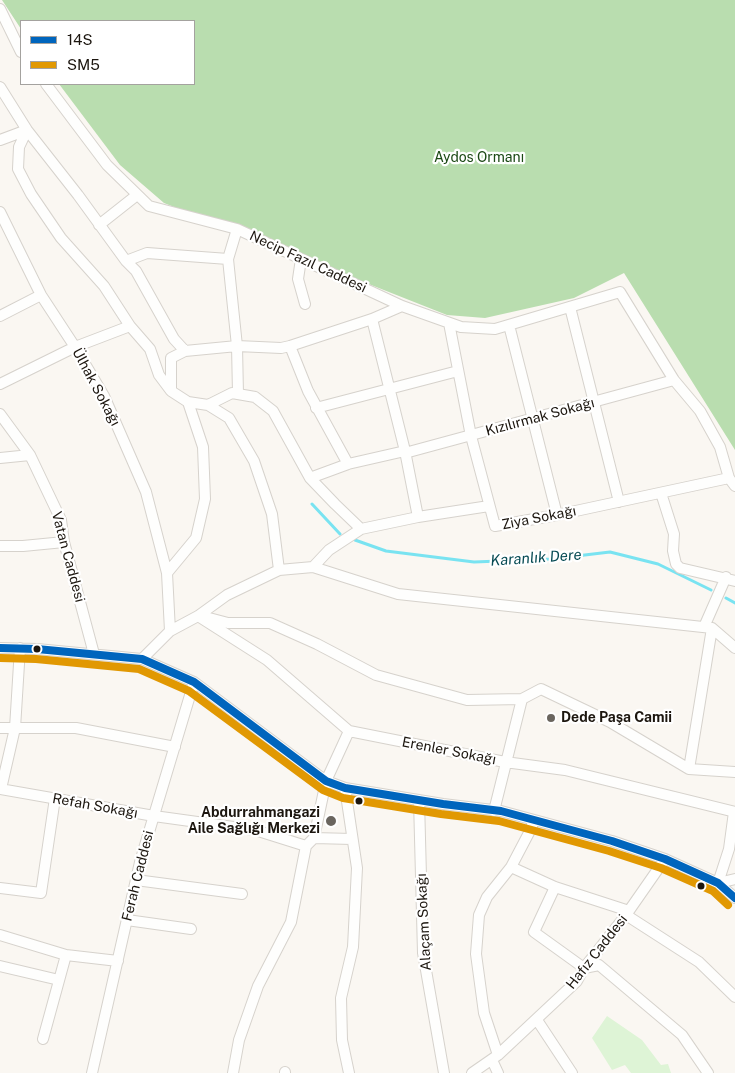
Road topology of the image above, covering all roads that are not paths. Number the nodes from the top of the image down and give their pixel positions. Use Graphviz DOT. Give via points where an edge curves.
graph roads {
  1 [pos="0,9"];
  2 [pos="20,50"];
  3 [pos="47,85"];
  4 [pos="0,87"];
  5 [pos="27,130"];
  6 [pos="0,140"];
  7 [pos="137,195"];
  8 [pos="0,212"];
  9 [pos="100,225"];
  10 [pos="237,229"];
  11 [pos="228,259"];
  12 [pos="300,259"];
  13 [pos="126,261"];
  14 [pos="41,295"];
  15 [pos="305,304"];
  16 [pos="402,306"];
  17 [pos="570,308"];
  18 [pos="0,316"];
  19 [pos="372,319"];
  20 [pos="449,323"];
  21 [pos="509,325"];
  22 [pos="130,326"];
  23 [pos="75,346"];
  24 [pos="237,346"];
  25 [pos="290,346"];
  26 [pos="185,352"];
  27 [pos="458,371"];
  28 [pos="674,380"];
  29 [pos="0,384"];
  30 [pos="389,389"];
  31 [pos="171,390"];
  32 [pos="238,394"];
  33 [pos="188,402"];
  34 [pos="595,402"];
  35 [pos="208,405"];
  36 [pos="316,408"];
  37 [pos="0,414"];
  38 [pos="533,419"];
  39 [pos="471,436"];
  40 [pos="405,452"];
  41 [pos="30,455"];
  42 [pos="0,458"];
  43 [pos="348,464"];
  44 [pos="310,478"];
  45 [pos="732,482"];
  46 [pos="661,493"];
  47 [pos="619,502"];
  48 [pos="489,506"];
  49 [pos="557,516"];
  50 [pos="418,517"];
  51 [pos="361,529"];
  52 [pos="64,542"];
  53 [pos="0,546"];
  54 [pos="313,567"];
  55 [pos="279,570"];
  56 [pos="167,573"];
  57 [pos="730,579"];
  58 [pos="198,616"];
  59 [pos="708,627"];
  60 [pos="170,631"];
  61 [pos="0,648"];
  62 [pos="20,648"];
  63 [pos="735,648"];
  64 [pos="94,654"];
  65 [pos="142,659"];
  66 [pos="194,682"];
  67 [pos="522,699"];
  68 [pos="0,728"];
  69 [pos="15,728"];
  70 [pos="349,732"];
  71 [pos="174,747"];
  72 [pos="505,762"];
  73 [pos="689,769"];
  74 [pos="735,772"];
  75 [pos="326,782"];
  76 [pos="345,788"];
  77 [pos="1,789"];
  78 [pos="55,798"];
  79 [pos="419,800"];
  80 [pos="494,810"];
  81 [pos="735,812"];
  82 [pos="154,816"];
  83 [pos="532,820"];
  84 [pos="314,838"];
  85 [pos="352,840"];
  86 [pos="306,846"];
  87 [pos="665,859"];
  88 [pos="511,867"];
  89 [pos="136,880"];
  90 [pos="735,880"];
  91 [pos="718,883"];
  92 [pos="555,887"];
  93 [pos="0,888"];
  94 [pos="242,894"];
  95 [pos="735,898"];
  96 [pos="628,913"];
  97 [pos="127,920"];
  98 [pos="192,928"];
  99 [pos="0,935"];
  100 [pos="66,955"];
  101 [pos="118,961"];
  102 [pos="0,966"];
  103 [pos="584,968"];
  104 [pos="59,980"];
  105 [pos="735,997"];
  106 [pos="537,1020"];
  107 [pos="43,1039"];
  108 [pos="495,1057"];
  109 [pos="92,1073"];
  110 [pos="233,1073"];
  111 [pos="349,1073"];
  112 [pos="444,1073"];
  113 [pos="472,1073"];
  114 [pos="498,1073"];
  115 [pos="572,1073"];
  116 [pos="708,1073"];
  1 -- 2 [label="street"];
  3 -- 7 [label="street, Necip Fazıl Caddesi" via="107,165"];
  4 -- 5 [label="street"];
  5 -- 6 [label="street"];
  5 -- 9 [label="street"];
  5 -- 22 [label="street" via="19,147 18,169 31,194 62,238 104,286"];
  7 -- 9 [label="street"];
  7 -- 10 [label="street, Necip Fazıl Caddesi" via="149,206"];
  8 -- 14 [label="street, Ülhak Sokağı"];
  9 -- 13 [label="street"];
  10 -- 11 [label="street"];
  10 -- 12 [label="street, Necip Fazıl Caddesi"];
  11 -- 13 [label="street" via="147,253"];
  11 -- 24 [label="street"];
  12 -- 15 [label="street" via="298,273"];
  12 -- 16 [label="street, Necip Fazıl Caddesi"];
  13 -- 26 [label="street" via="136,271 174,339"];
  14 -- 18 [label="street"];
  14 -- 23 [label="street, Ülhak Sokağı"];
  16 -- 19 [label="street"];
  16 -- 20 [label="street, Necip Fazıl Caddesi"];
  17 -- 21 [label="street, Necip Fazıl Caddesi"];
  17 -- 28 [label="street, Necip Fazıl Caddesi" via="620,292"];
  17 -- 34 [label="street"];
  19 -- 25 [label="street"];
  19 -- 30 [label="street"];
  20 -- 21 [label="street, Necip Fazıl Caddesi" via="496,329"];
  20 -- 27 [label="street, Ziya Sokağı"];
  21 -- 38 [label="street"];
  22 -- 23 [label="street"];
  22 -- 31 [label="street" via="150,349 159,375"];
  23 -- 29 [label="street"];
  23 -- 56 [label="street, Ülhak Sokağı" via="104,396 146,492"];
  24 -- 25 [label="street"];
  24 -- 26 [label="street"];
  24 -- 32 [label="street"];
  25 -- 36 [label="street"];
  26 -- 31 [label="street" via="170,358"];
  27 -- 30 [label="street"];
  27 -- 39 [label="street, Ziya Sokağı"];
  28 -- 34 [label="street, Kızılırmak Sokağı"];
  28 -- 45 [label="street" via="704,418 720,447"];
  30 -- 36 [label="street"];
  30 -- 40 [label="street"];
  31 -- 33 [label="street"];
  32 -- 35 [label="street" via="232,393"];
  32 -- 44 [label="street" via="255,397 273,411"];
  33 -- 35 [label="street"];
  33 -- 56 [label="street" via="203,447 205,500 196,538"];
  34 -- 38 [label="street, Kızılırmak Sokağı"];
  34 -- 47 [label="street"];
  35 -- 55 [label="street" via="229,418 254,461 272,514"];
  36 -- 43 [label="street"];
  37 -- 41 [label="street, Vatan Caddesi"];
  38 -- 39 [label="street, Kızılırmak Sokağı"];
  38 -- 49 [label="street"];
  39 -- 40 [label="street, Kızılırmak Sokağı"];
  39 -- 48 [label="street, Ziya Sokağı"];
  40 -- 43 [label="street, Kızılırmak Sokağı"];
  40 -- 50 [label="street"];
  41 -- 42 [label="street"];
  41 -- 52 [label="street, Vatan Caddesi" via="61,520"];
  43 -- 44 [label="street, Kızılırmak Sokağı"];
  44 -- 51 [label="street"];
  45 -- 46 [label="street, Ziya Sokağı"];
  46 -- 47 [label="street, Ziya Sokağı"];
  46 -- 57 [label="street" via="674,534 676,564 680,568"];
  47 -- 49 [label="street, Ziya Sokağı"];
  48 -- 49 [label="street, Ziya Sokağı" via="495,526"];
  48 -- 50 [label="street"];
  50 -- 51 [label="street"];
  51 -- 54 [label="street" via="329,550"];
  52 -- 53 [label="street"];
  52 -- 64 [label="street, Vatan Caddesi"];
  54 -- 55 [label="street"];
  54 -- 59 [label="street" via="398,594"];
  55 -- 58 [label="street" via="226,595"];
  56 -- 60 [label="street, Ülhak Sokağı"];
  57 -- 59 [label="street"];
  58 -- 60 [label="street"];
  58 -- 67 [label="street" via="228,623 270,623 376,675 467,700"];
  58 -- 70 [label="street" via="267,660"];
  59 -- 63 [label="street"];
  59 -- 73 [label="street"];
  60 -- 65 [label="street"];
  61 -- 62 [label="street"];
  62 -- 64 [label="street"];
  62 -- 69 [label="street"];
  64 -- 65 [label="street"];
  65 -- 66 [label="street"];
  66 -- 71 [label="street, Ferah Caddesi"];
  66 -- 75 [label="street"];
  67 -- 72 [label="street"];
  67 -- 73 [label="street" via="541,689 610,722"];
  68 -- 69 [label="street"];
  69 -- 71 [label="street" via="76,728"];
  69 -- 77 [label="street"];
  70 -- 72 [label="street, Erenler Sokağı"];
  70 -- 75 [label="street"];
  71 -- 82 [label="street, Ferah Caddesi"];
  72 -- 80 [label="street"];
  72 -- 81 [label="street, Erenler Sokağı" via="565,770"];
  73 -- 74 [label="street"];
  75 -- 76 [label="street"];
  75 -- 84 [label="street"];
  76 -- 79 [label="street"];
  76 -- 85 [label="street"];
  77 -- 78 [label="street, Refah Sokağı"];
  78 -- 82 [label="street, Refah Sokağı"];
  78 -- 93 [label="street" via="41,893"];
  79 -- 80 [label="street"];
  79 -- 112 [label="street, Alaçam Sokağı" via="423,953"];
  80 -- 83 [label="street"];
  81 -- 91 [label="street" via="729,849"];
  82 -- 86 [label="street, Refah Sokağı" via="256,830"];
  82 -- 89 [label="street, Ferah Caddesi"];
  83 -- 87 [label="street"];
  83 -- 88 [label="street" via="532,827"];
  84 -- 85 [label="street"];
  84 -- 86 [label="street"];
  85 -- 111 [label="street" via="357,868 353,947 341,998 342,1040"];
  86 -- 110 [label="street" via="291,922 258,986 239,1040"];
  87 -- 91 [label="street"];
  87 -- 96 [label="street, Hafız Caddesi"];
  88 -- 92 [label="street"];
  88 -- 108 [label="street" via="487,897 478,925 476,954 484,1013"];
  89 -- 94 [label="street"];
  89 -- 97 [label="street, Ferah Caddesi"];
  90 -- 91 [label="street"];
  91 -- 95 [label="street"];
  92 -- 96 [label="street"];
  92 -- 103 [label="street" via="534,932"];
  96 -- 103 [label="street, Hafız Caddesi"];
  96 -- 105 [label="street" via="699,962"];
  97 -- 98 [label="street"];
  97 -- 101 [label="street, Ferah Caddesi"];
  99 -- 100 [label="street"];
  100 -- 101 [label="street"];
  100 -- 104 [label="street"];
  101 -- 109 [label="street, Ferah Caddesi"];
  102 -- 104 [label="street"];
  103 -- 106 [label="street, Hafız Caddesi" via="577,981"];
  103 -- 116 [label="street" via="599,965 682,1035"];
  104 -- 107 [label="street"];
  106 -- 108 [label="street, Hafız Caddesi"];
  106 -- 115 [label="street"];
  108 -- 113 [label="street, Hafız Caddesi"];
  108 -- 114 [label="street"];
}
